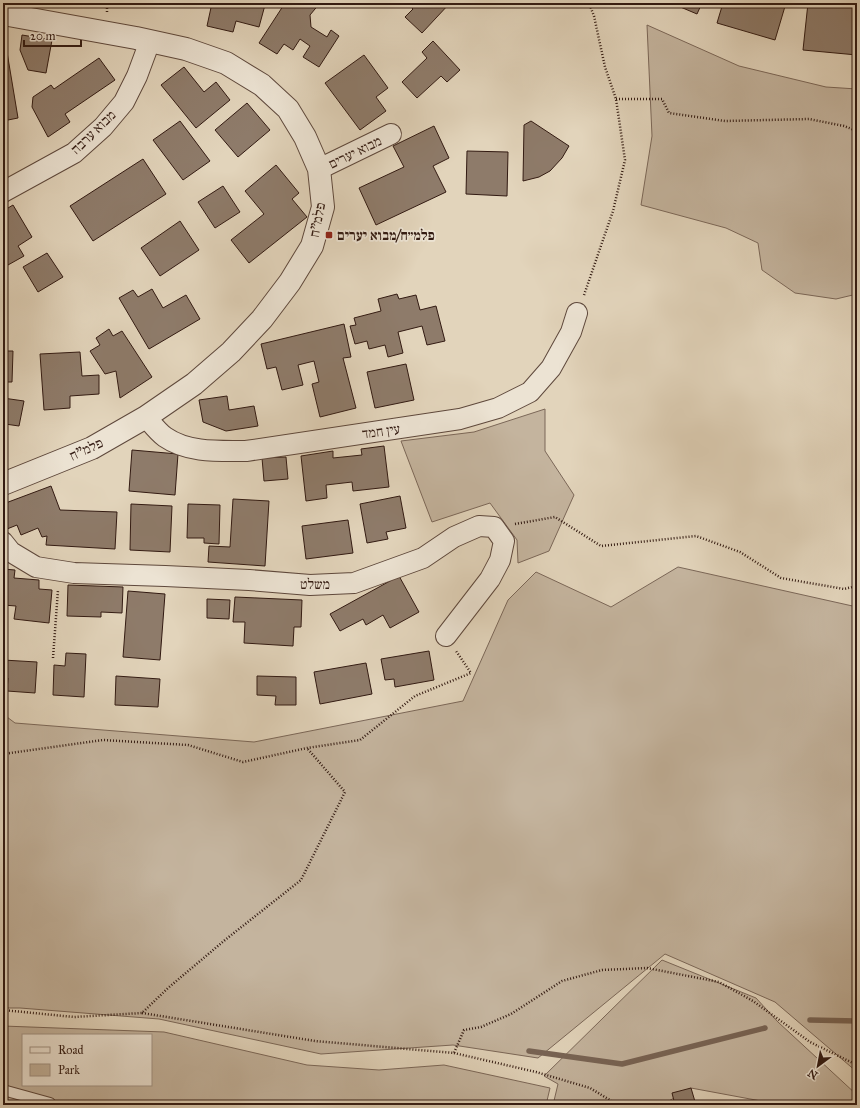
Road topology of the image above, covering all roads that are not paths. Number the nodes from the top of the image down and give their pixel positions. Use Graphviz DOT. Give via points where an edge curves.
graph roads {
  1 [pos="3,14"];
  2 [pos="150,42"];
  3 [pos="392,134"];
  4 [pos="319,169"];
  5 [pos="3,192"];
  6 [pos="577,313"];
  7 [pos="146,417"];
  8 [pos="3,484"];
  9 [pos="3,542"];
  10 [pos="446,636"];
  11 [pos="3,1090"];
  12 [pos="50,1103"];
  1 -- 2 [label="street, פלמ\"ח"];
  2 -- 4 [label="street, פלמ\"ח" via="186,49 226,63 262,85 288,109 305,137"];
  2 -- 5 [label="street, מבוא ערבה" via="124,102 103,127 74,153"];
  3 -- 4 [label="street, מבוא יערים"];
  4 -- 7 [label="street, פלמ\"ח" via="323,207 312,246 290,282 262,319 231,352 194,384"];
  6 -- 7 [label="street, עין חמד" via="571,332 551,368 530,392 498,408 460,419 246,451 210,451 180,446 164,437"];
  7 -- 8 [label="street, פלמ\"ח" via="92,448"];
  9 -- 10 [label="street, משלט" via="11,552 36,567 59,571 310,585 354,583 423,558 454,537 479,526 494,527 504,541 500,560 490,579"];
  11 -- 12 [label="lane"];
}
